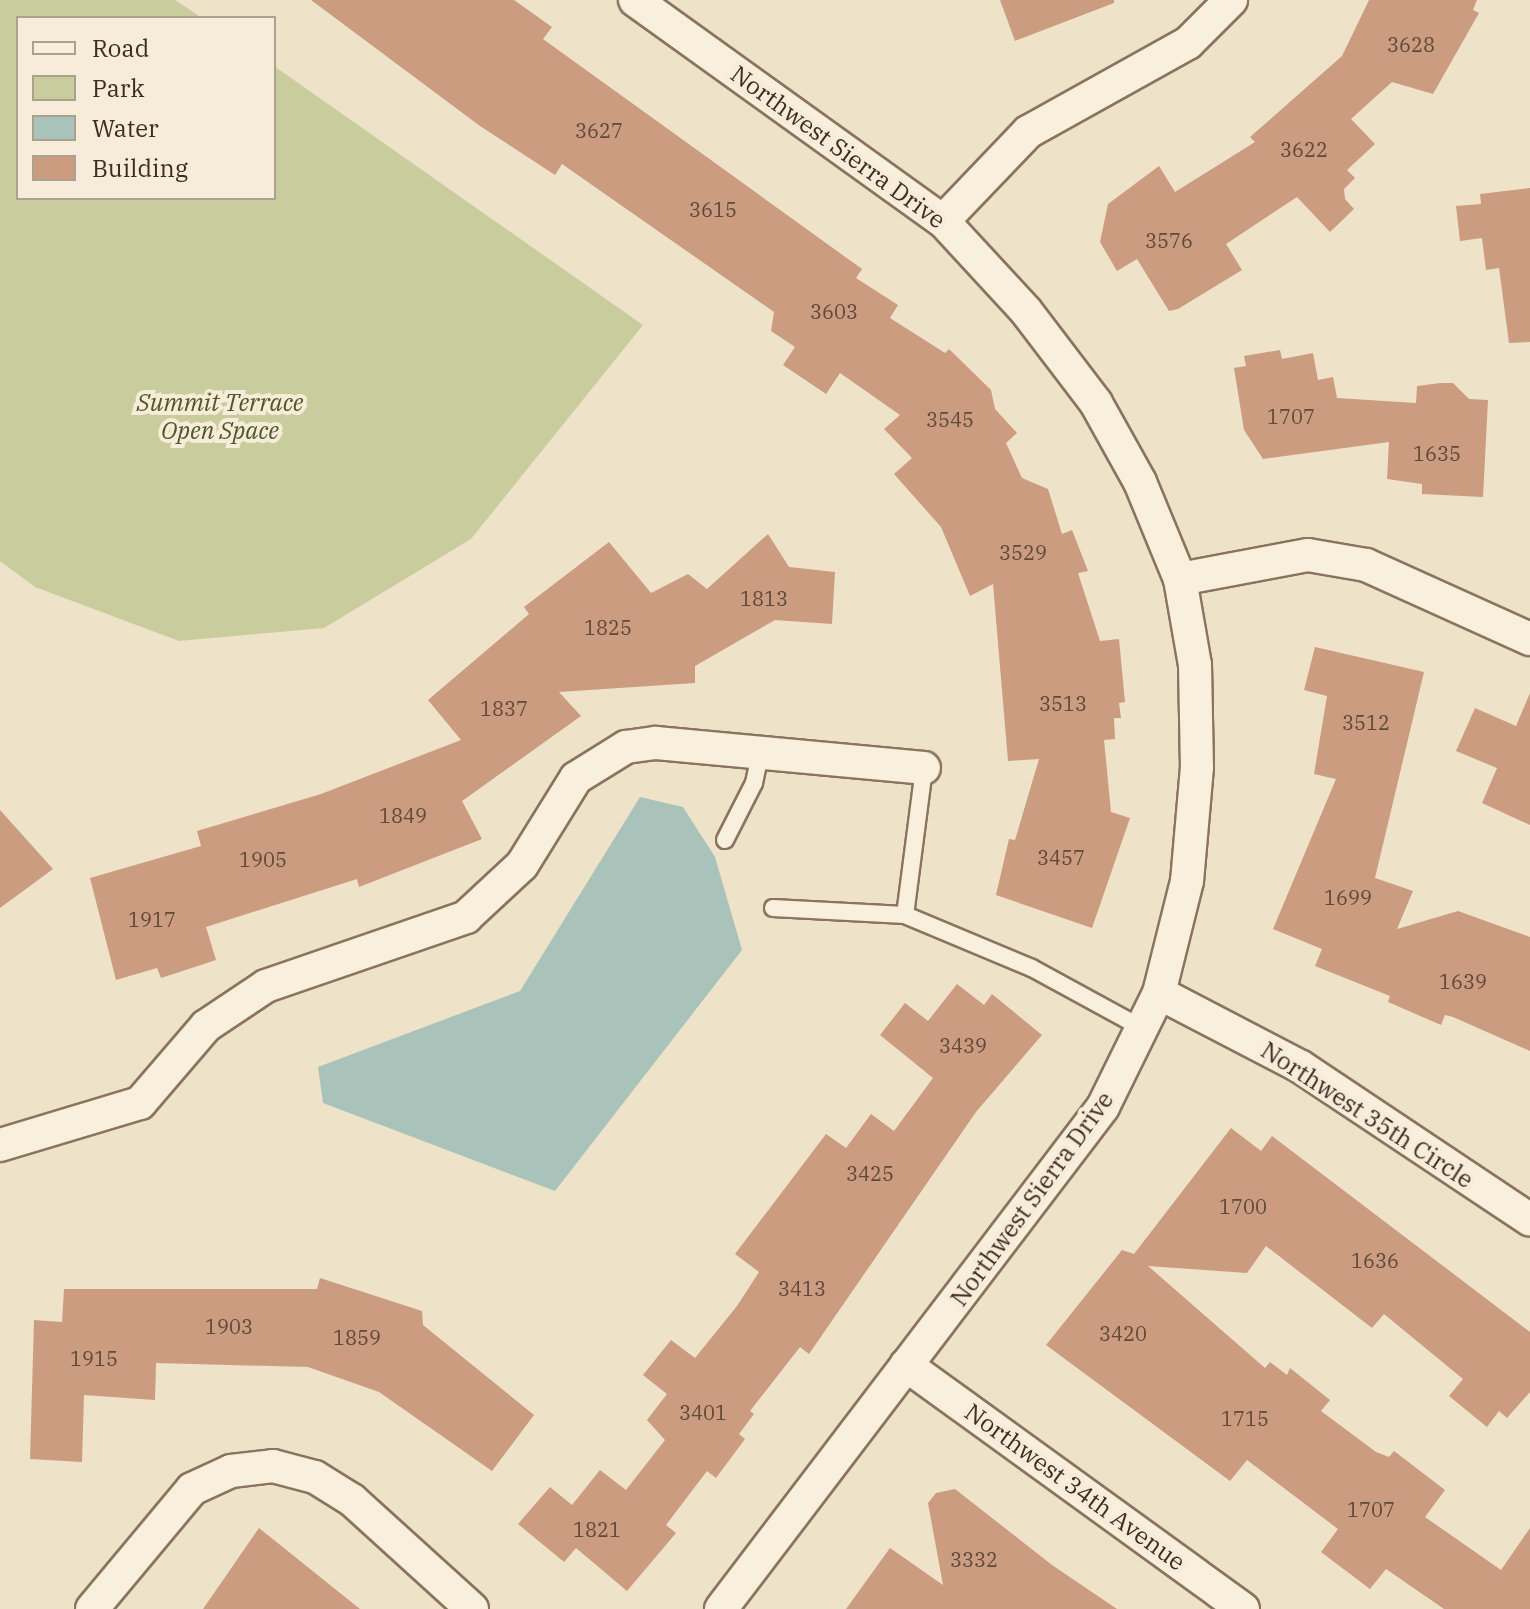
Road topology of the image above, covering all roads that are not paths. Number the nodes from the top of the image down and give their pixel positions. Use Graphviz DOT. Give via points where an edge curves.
graph roads {
  1 [pos="635,0"];
  2 [pos="1231,0"];
  3 [pos="943,221"];
  4 [pos="1180,579"];
  5 [pos="1530,639"];
  6 [pos="760,754"];
  7 [pos="924,768"];
  8 [pos="725,840"];
  9 [pos="773,908"];
  10 [pos="905,915"];
  11 [pos="1159,993"];
  12 [pos="1142,1028"];
  13 [pos="0,1145"];
  14 [pos="1530,1220"];
  15 [pos="906,1365"];
  16 [pos="92,1609"];
  17 [pos="472,1609"];
  18 [pos="721,1609"];
  19 [pos="1243,1609"];
  1 -- 3 [label="street, Northwest Sierra Drive"];
  2 -- 3 [label="street" via="1188,43 1028,132"];
  3 -- 4 [label="street, Northwest Sierra Drive" via="1026,311 1096,403 1140,482"];
  4 -- 5 [label="street" via="1308,555 1366,565"];
  4 -- 11 [label="street, Northwest Sierra Drive" via="1195,665 1197,767 1187,881"];
  6 -- 7 [label="street"];
  6 -- 8 [label="lane" via="754,783"];
  6 -- 13 [label="street" via="656,743 626,747 599,759 576,778 522,865 466,917 256,991 206,1026 140,1103"];
  7 -- 10 [label="lane"];
  9 -- 10 [label="lane"];
  10 -- 12 [label="lane" via="1032,968"];
  11 -- 12 [label="street, Northwest Sierra Drive"];
  11 -- 14 [label="street, Northwest 35th Circle" via="1301,1067"];
  12 -- 15 [label="street, Northwest Sierra Drive" via="1103,1107 972,1287"];
  15 -- 18 [label="street, Northwest Sierra Drive"];
  15 -- 19 [label="street, Northwest 34th Avenue"];
  16 -- 17 [label="street" via="192,1489 231,1471 273,1466 315,1477 352,1500"];
}
